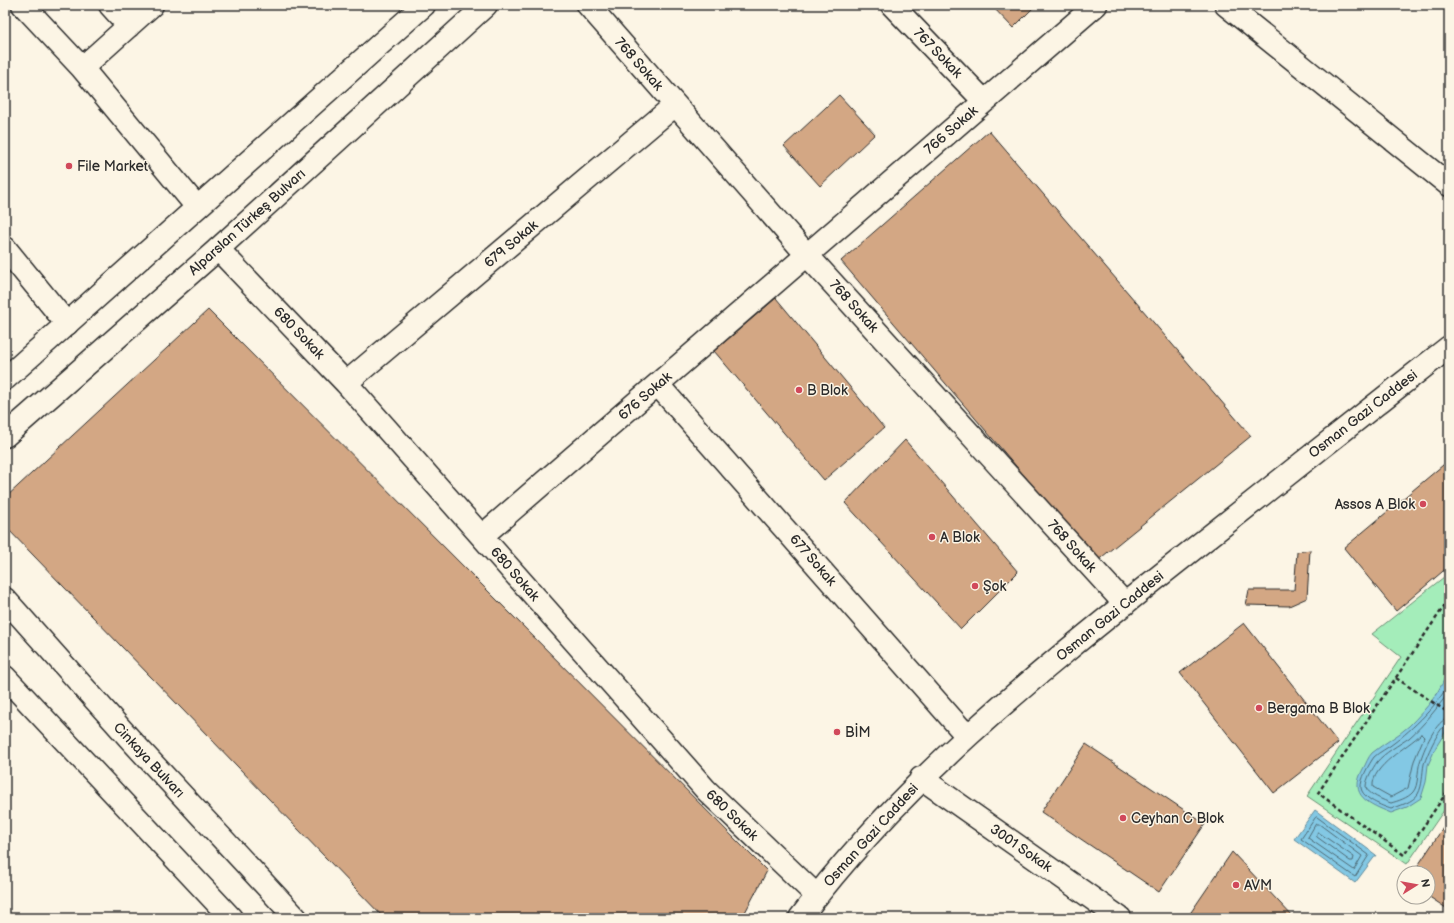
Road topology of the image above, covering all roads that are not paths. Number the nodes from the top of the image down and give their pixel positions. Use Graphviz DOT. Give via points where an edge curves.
graph roads {
  1 [pos="23,5"];
  2 [pos="110,5"];
  3 [pos="152,5"];
  4 [pos="424,5"];
  5 [pos="486,5"];
  6 [pos="588,5"];
  7 [pos="892,5"];
  8 [pos="1096,5"];
  9 [pos="1226,5"];
  10 [pos="129,26"];
  11 [pos="82,68"];
  12 [pos="984,101"];
  13 [pos="675,105"];
  14 [pos="1449,185"];
  15 [pos="197,207"];
  16 [pos="5,248"];
  17 [pos="218,249"];
  18 [pos="807,255"];
  19 [pos="67,324"];
  20 [pos="1449,346"];
  21 [pos="5,379"];
  22 [pos="346,383"];
  23 [pos="658,385"];
  24 [pos="5,436"];
  25 [pos="482,536"];
  26 [pos="5,599"];
  27 [pos="1125,604"];
  28 [pos="5,677"];
  29 [pos="968,736"];
  30 [pos="921,778"];
  31 [pos="816,896"];
  32 [pos="231,918"];
  33 [pos="296,918"];
  34 [pos="800,918"];
  35 [pos="1120,918"];
  1 -- 11 [label="street"];
  2 -- 10 [label="street"];
  3 -- 10 [label="street"];
  4 -- 15 [label="street"];
  5 -- 17 [label="street, Alparslan Türkeş Bulvarı"];
  6 -- 13 [label="street, 768 Sokak"];
  7 -- 12 [label="street, 767 Sokak"];
  8 -- 12 [label="street, 766 Sokak"];
  9 -- 14 [label="street"];
  10 -- 11 [label="street"];
  11 -- 15 [label="street"];
  12 -- 18 [label="street, 766 Sokak"];
  13 -- 18 [label="street, 768 Sokak"];
  13 -- 22 [label="street, 679 Sokak"];
  15 -- 19 [label="street"];
  16 -- 19 [label="street"];
  17 -- 22 [label="street, 680 Sokak"];
  17 -- 24 [label="street, Alparslan Türkeş Bulvarı"];
  18 -- 23 [label="street, 676 Sokak"];
  18 -- 27 [label="street, 768 Sokak"];
  19 -- 21 [label="street"];
  20 -- 27 [label="street, Osman Gazi Caddesi"];
  22 -- 25 [label="street, 680 Sokak"];
  23 -- 25 [label="street, 676 Sokak"];
  23 -- 29 [label="street, 677 Sokak"];
  25 -- 31 [label="street, 680 Sokak" via="706,790"];
  26 -- 33 [label="street, Cinkaya Bulvarı" via="130,739"];
  27 -- 29 [label="street, Osman Gazi Caddesi" via="1003,703"];
  28 -- 32 [label="street"];
  29 -- 30 [label="street, Osman Gazi Caddesi"];
  30 -- 31 [label="street, Osman Gazi Caddesi"];
  30 -- 35 [label="street, 3001 Sokak"];
  31 -- 34 [label="street, Osman Gazi Caddesi"];
}
